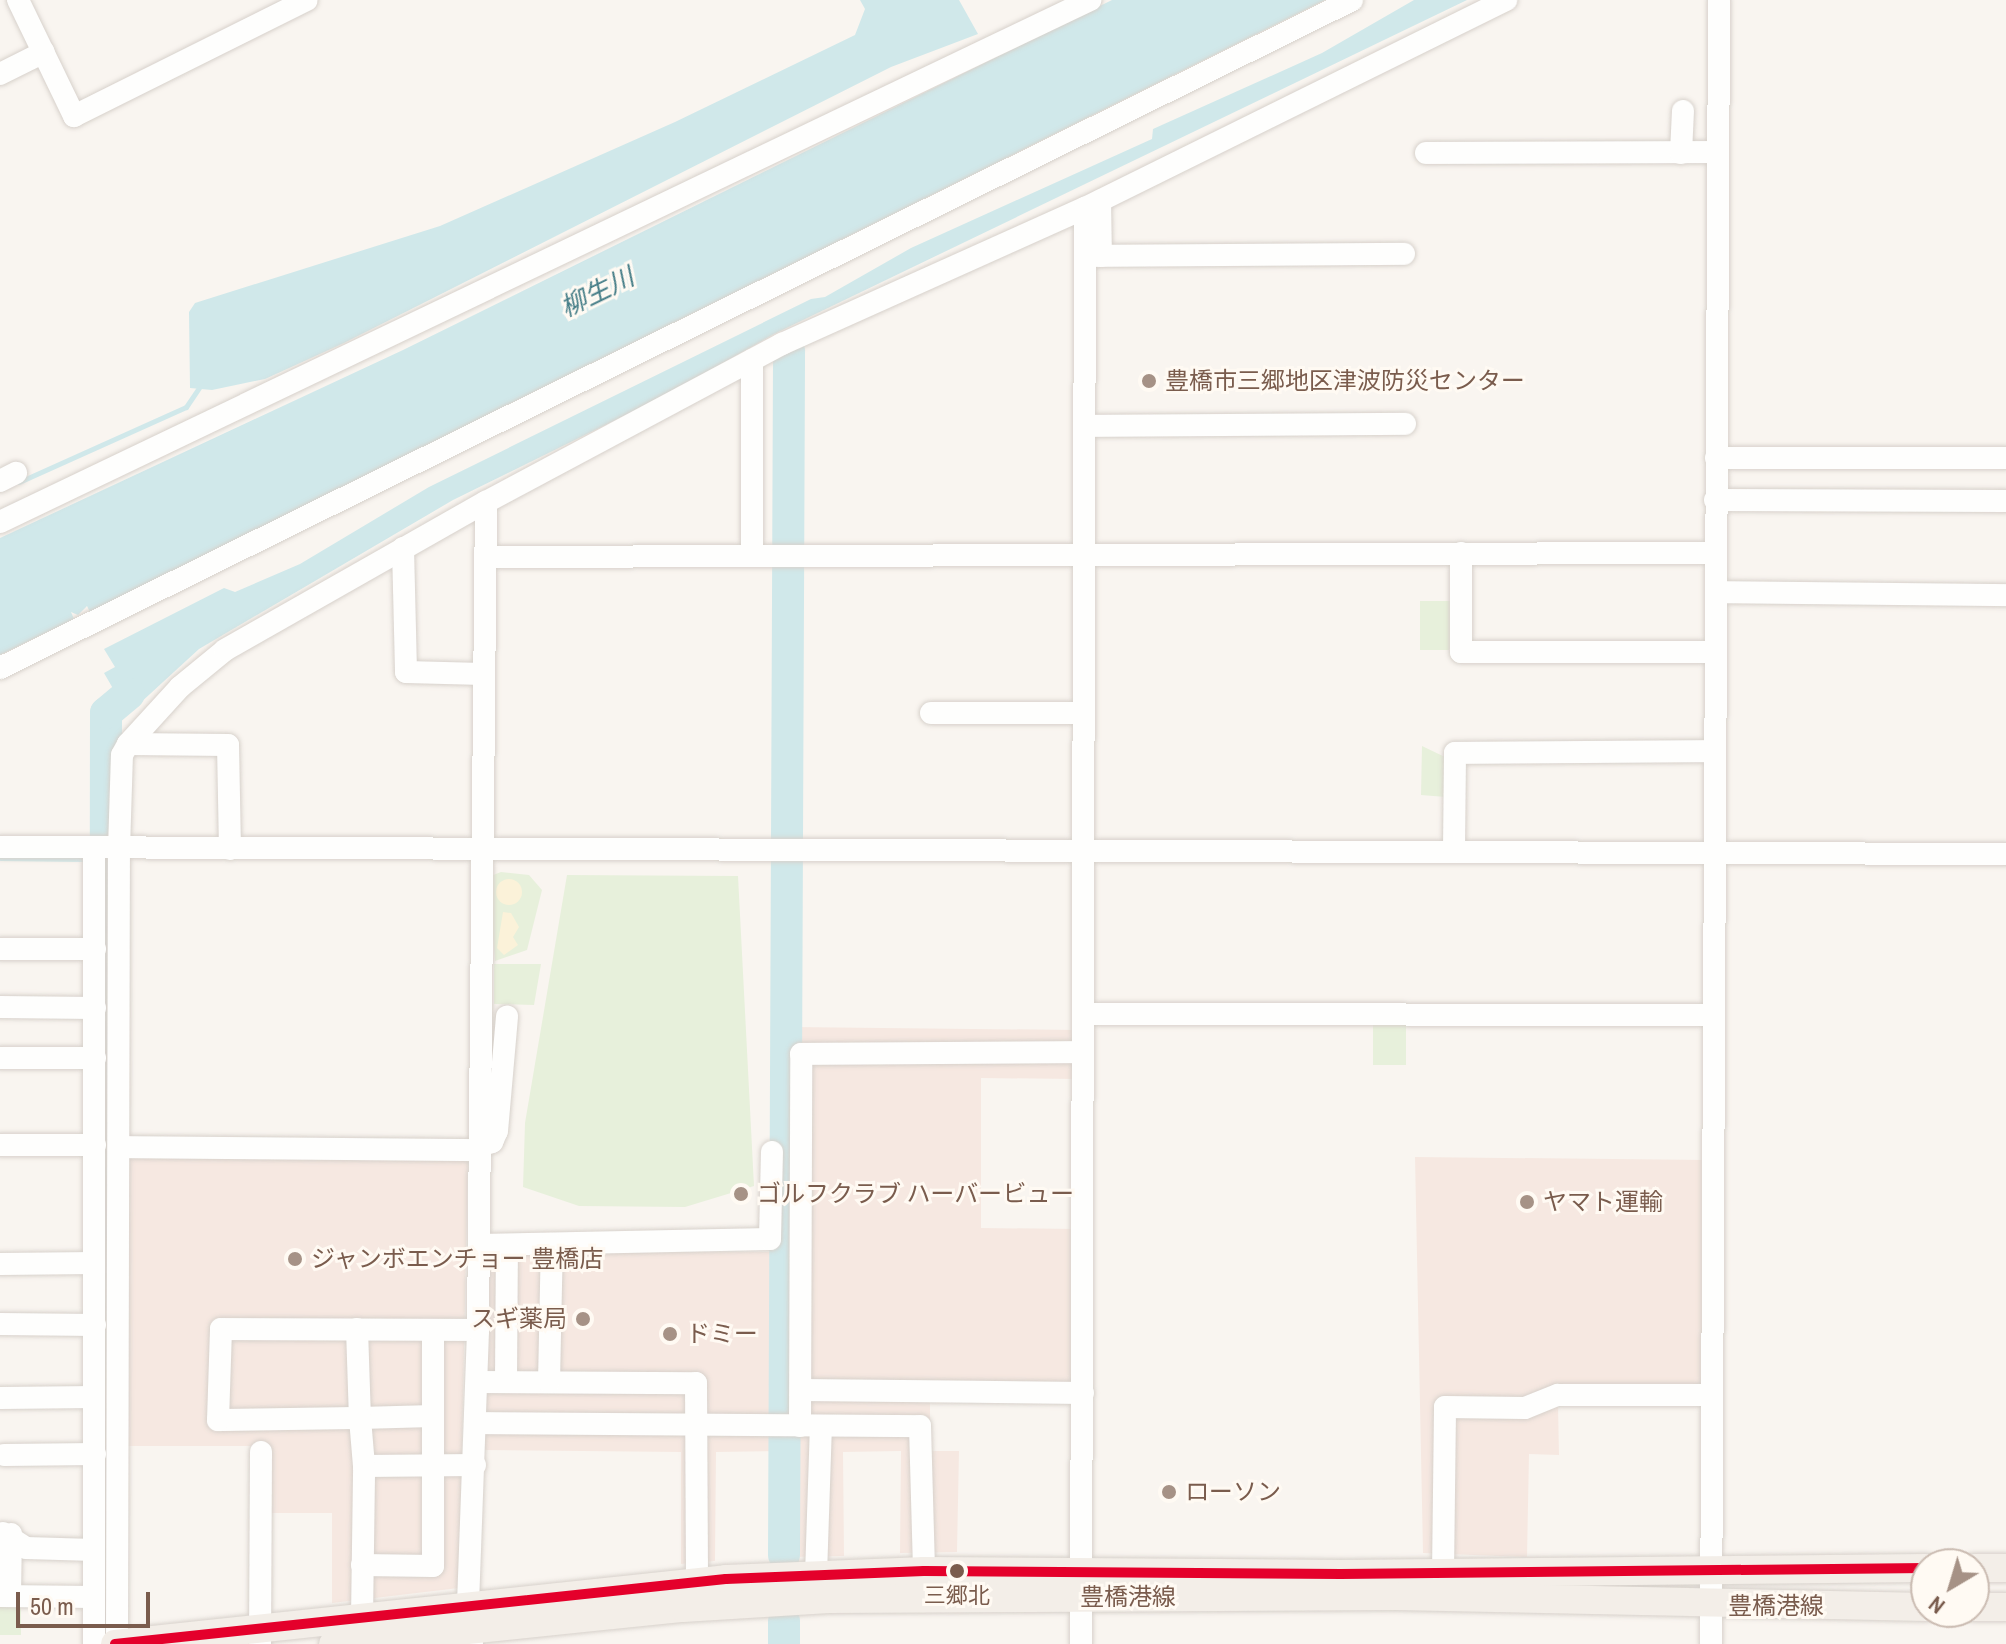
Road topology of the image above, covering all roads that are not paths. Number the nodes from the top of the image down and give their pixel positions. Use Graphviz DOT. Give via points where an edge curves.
graph roads {
  1 [pos="18,0"];
  2 [pos="307,0"];
  3 [pos="1090,0"];
  4 [pos="1352,0"];
  5 [pos="1506,0"];
  6 [pos="1719,0"];
  7 [pos="44,52"];
  8 [pos="0,74"];
  9 [pos="1683,111"];
  10 [pos="1715,152"];
  11 [pos="1426,153"];
  12 [pos="1681,153"];
  13 [pos="1092,205"];
  14 [pos="1404,254"];
  15 [pos="1093,256"];
  16 [pos="752,360"];
  17 [pos="1405,424"];
  18 [pos="1084,426"];
  19 [pos="1716,458"];
  20 [pos="2006,458"];
  21 [pos="1715,500"];
  22 [pos="2006,501"];
  23 [pos="486,502"];
  24 [pos="0,522"];
  25 [pos="403,548"];
  26 [pos="1461,553"];
  27 [pos="1715,553"];
  28 [pos="752,556"];
  29 [pos="1084,556"];
  30 [pos="485,557"];
  31 [pos="1716,592"];
  32 [pos="2006,595"];
  33 [pos="1716,652"];
  34 [pos="0,668"];
  35 [pos="483,674"];
  36 [pos="931,713"];
  37 [pos="1083,713"];
  38 [pos="128,744"];
  39 [pos="1715,751"];
  40 [pos="0,847"];
  41 [pos="481,848"];
  42 [pos="230,849"];
  43 [pos="1454,850"];
  44 [pos="1083,851"];
  45 [pos="1712,852"];
  46 [pos="103,853"];
  47 [pos="2006,854"];
  48 [pos="0,949"];
  49 [pos="95,949"];
  50 [pos="0,1007"];
  51 [pos="95,1008"];
  52 [pos="1083,1014"];
  53 [pos="1712,1015"];
  54 [pos="507,1016"];
  55 [pos="1083,1052"];
  56 [pos="0,1058"];
  57 [pos="95,1058"];
  58 [pos="0,1145"];
  59 [pos="95,1145"];
  60 [pos="119,1147"];
  61 [pos="479,1148"];
  62 [pos="772,1152"];
  63 [pos="784,1239"];
  64 [pos="552,1244"];
  65 [pos="479,1245"];
  66 [pos="507,1245"];
  67 [pos="94,1263"];
  68 [pos="0,1264"];
  69 [pos="0,1324"];
  70 [pos="95,1325"];
  71 [pos="357,1329"];
  72 [pos="433,1330"];
  73 [pos="478,1330"];
  74 [pos="506,1381"];
  75 [pos="477,1382"];
  76 [pos="549,1382"];
  77 [pos="801,1390"];
  78 [pos="909,1391"];
  79 [pos="1083,1393"];
  80 [pos="1711,1395"];
  81 [pos="94,1397"];
  82 [pos="0,1398"];
  83 [pos="433,1416"];
  84 [pos="360,1418"];
  85 [pos="476,1423"];
  86 [pos="696,1425"];
  87 [pos="798,1426"];
  88 [pos="908,1426"];
  89 [pos="261,1452"];
  90 [pos="95,1454"];
  91 [pos="4,1455"];
  92 [pos="475,1465"];
  93 [pos="364,1466"];
  94 [pos="433,1466"];
  95 [pos="94,1550"];
  96 [pos="362,1565"];
  97 [pos="1712,1567"];
  98 [pos="1910,1568"];
  99 [pos="924,1571"];
  100 [pos="1443,1573"];
  101 [pos="816,1575"];
  102 [pos="697,1581"];
  103 [pos="1080,1584"];
  104 [pos="5,1596"];
  105 [pos="94,1597"];
  106 [pos="1711,1605"];
  107 [pos="1910,1607"];
  108 [pos="362,1618"];
  109 [pos="470,1626"];
  110 [pos="260,1636"];
  111 [pos="94,1644"];
  112 [pos="116,1644"];
  113 [pos="333,1644"];
  114 [pos="1081,1644"];
  115 [pos="1711,1644"];
  1 -- 7 [label="street"];
  2 -- 7 [label="street" via="74,116"];
  3 -- 24 [label="street"];
  4 -- 34 [label="street"];
  5 -- 13 [label="street"];
  6 -- 10 [label="street"];
  7 -- 8 [label="street"];
  9 -- 12 [label="street"];
  10 -- 12 [label="street"];
  10 -- 19 [label="street"];
  11 -- 12 [label="street"];
  13 -- 15 [label="street"];
  13 -- 16 [label="street"];
  14 -- 15 [label="street"];
  15 -- 18 [label="street"];
  16 -- 23 [label="street"];
  16 -- 28 [label="street"];
  17 -- 18 [label="street"];
  18 -- 29 [label="street"];
  19 -- 20 [label="street"];
  19 -- 21 [label="street"];
  21 -- 22 [label="street"];
  21 -- 27 [label="street"];
  23 -- 25 [label="street"];
  23 -- 30 [label="street"];
  25 -- 35 [label="street" via="406,672"];
  25 -- 38 [label="street" via="225,650 180,687"];
  26 -- 27 [label="street"];
  26 -- 29 [label="street"];
  26 -- 33 [label="street" via="1461,652"];
  27 -- 31 [label="street"];
  28 -- 29 [label="street"];
  28 -- 30 [label="street"];
  29 -- 37 [label="street"];
  30 -- 35 [label="street"];
  31 -- 32 [label="street"];
  31 -- 33 [label="street"];
  33 -- 39 [label="street"];
  35 -- 41 [label="street"];
  36 -- 37 [label="street"];
  37 -- 44 [label="street"];
  38 -- 42 [label="street" via="228,745"];
  38 -- 46 [label="street"];
  39 -- 43 [label="street" via="1455,753"];
  39 -- 45 [label="street"];
  40 -- 46 [label="street"];
  41 -- 42 [label="street"];
  41 -- 44 [label="street"];
  41 -- 61 [label="street"];
  42 -- 46 [label="street"];
  43 -- 44 [label="street"];
  43 -- 45 [label="street"];
  44 -- 52 [label="street"];
  45 -- 47 [label="street"];
  45 -- 53 [label="street"];
  46 -- 49 [label="street"];
  46 -- 60 [label="street"];
  48 -- 49 [label="street"];
  49 -- 51 [label="street"];
  50 -- 51 [label="street"];
  51 -- 57 [label="street"];
  52 -- 53 [label="street"];
  52 -- 55 [label="street"];
  53 -- 80 [label="street"];
  54 -- 61 [label="street" via="497,1131 492,1142"];
  55 -- 63 [label="street" via="801,1054"];
  55 -- 79 [label="street"];
  56 -- 57 [label="street"];
  57 -- 59 [label="street"];
  58 -- 59 [label="street"];
  59 -- 67 [label="street"];
  60 -- 61 [label="street"];
  60 -- 112 [label="street"];
  61 -- 65 [label="street"];
  62 -- 63 [label="street"];
  63 -- 64 [label="street"];
  63 -- 77 [label="street"];
  64 -- 66 [label="street"];
  64 -- 76 [label="street"];
  65 -- 66 [label="street"];
  65 -- 73 [label="street"];
  66 -- 74 [label="street"];
  67 -- 68 [label="street"];
  67 -- 70 [label="street"];
  69 -- 70 [label="street"];
  70 -- 81 [label="street"];
  71 -- 72 [label="street"];
  71 -- 84 [label="street"];
  71 -- 84 [label="street" via="221,1329 218,1420"];
  72 -- 73 [label="street"];
  72 -- 83 [label="street"];
  73 -- 75 [label="street"];
  74 -- 75 [label="street"];
  74 -- 76 [label="street"];
  75 -- 85 [label="street"];
  76 -- 86 [label="street" via="696,1383"];
  77 -- 78 [label="street"];
  77 -- 87 [label="street"];
  78 -- 79 [label="street"];
  78 -- 88 [label="street"];
  79 -- 103 [label="street"];
  80 -- 97 [label="street"];
  80 -- 100 [label="street" via="1558,1395 1525,1408 1445,1407"];
  81 -- 82 [label="street"];
  81 -- 90 [label="street"];
  83 -- 84 [label="street"];
  83 -- 94 [label="street"];
  84 -- 93 [label="street"];
  85 -- 86 [label="street"];
  85 -- 92 [label="street"];
  86 -- 87 [label="street"];
  86 -- 102 [label="street"];
  87 -- 88 [label="street"];
  87 -- 101 [label="street"];
  88 -- 99 [label="street" via="920,1426"];
  89 -- 110 [label="street"];
  90 -- 91 [label="street"];
  90 -- 95 [label="street"];
  92 -- 94 [label="street"];
  92 -- 109 [label="street"];
  93 -- 94 [label="street"];
  93 -- 96 [label="street"];
  94 -- 96 [label="street" via="433,1566"];
  95 -- 104 [label="street" via="26,1548 7,1534"];
  95 -- 105 [label="street"];
  96 -- 108 [label="street"];
  97 -- 98 [label="main road, 豊橋港線"];
  97 -- 100 [label="main road, 豊橋港線"];
  97 -- 106 [label="street"];
  99 -- 101 [label="main road, 豊橋港線"];
  99 -- 103 [label="main road, 豊橋港線"];
  100 -- 103 [label="main road, 豊橋港線"];
  101 -- 102 [label="main road, 豊橋港線"];
  102 -- 109 [label="main road, 豊橋港線"];
  103 -- 106 [label="main road, 豊橋港線"];
  103 -- 109 [label="main road, 豊橋港線"];
  103 -- 114 [label="street"];
  104 -- 105 [label="street"];
  105 -- 111 [label="street"];
  106 -- 107 [label="main road, 豊橋港線"];
  106 -- 115 [label="street"];
  108 -- 109 [label="main road, 豊橋港線"];
  108 -- 110 [label="main road, 豊橋港線"];
  109 -- 113 [label="main road, 豊橋港線"];
  110 -- 112 [label="main road, 豊橋港線"];
}
